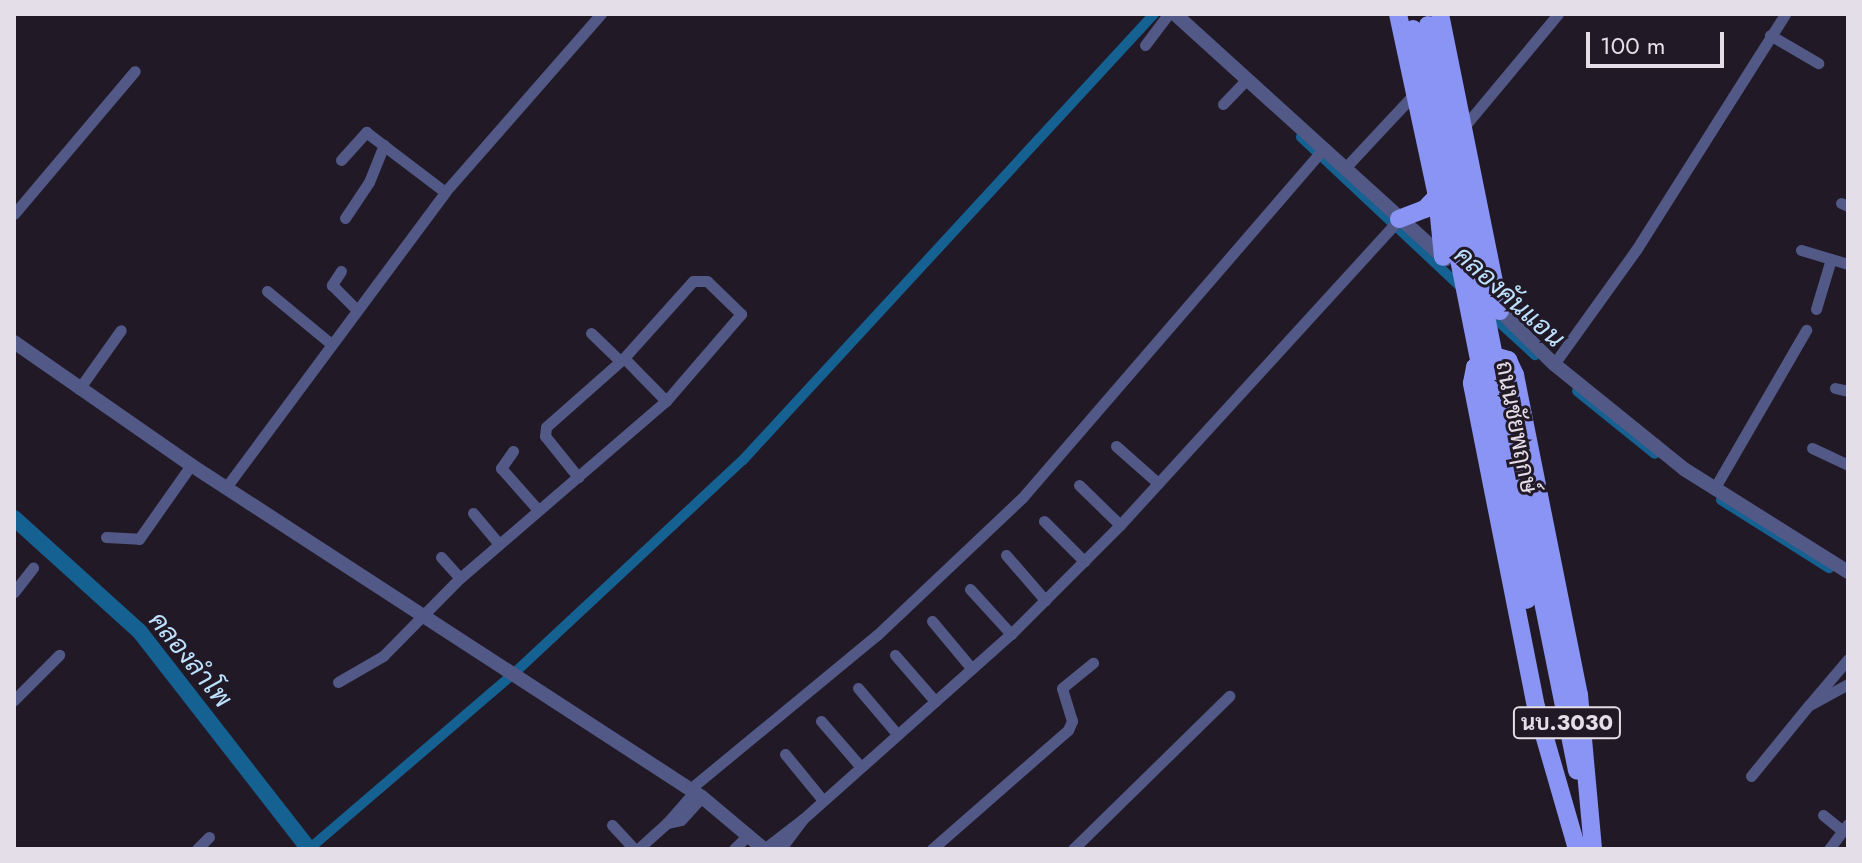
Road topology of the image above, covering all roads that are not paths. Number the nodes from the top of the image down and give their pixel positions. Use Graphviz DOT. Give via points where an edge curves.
graph roads {
  1 [pos="601,14"];
  2 [pos="1168,14"];
  3 [pos="1175,14"];
  4 [pos="1398,14"];
  5 [pos="1558,14"];
  6 [pos="1785,14"];
  7 [pos="1423,19"];
  8 [pos="1770,35"];
  9 [pos="1145,45"];
  10 [pos="1818,63"];
  11 [pos="135,71"];
  12 [pos="1245,81"];
  13 [pos="1414,94"];
  14 [pos="1226,100"];
  15 [pos="1463,128"];
  16 [pos="384,145"];
  17 [pos="1322,150"];
  18 [pos="341,160"];
  19 [pos="1345,168"];
  20 [pos="445,192"];
  21 [pos="1437,196"];
  22 [pos="1479,205"];
  23 [pos="14,214"];
  24 [pos="345,218"];
  25 [pos="1442,222"];
  26 [pos="1392,225"];
  27 [pos="1801,250"];
  28 [pos="1443,257"];
  29 [pos="1831,259"];
  30 [pos="1848,264"];
  31 [pos="341,271"];
  32 [pos="267,291"];
  33 [pos="356,309"];
  34 [pos="1816,309"];
  35 [pos="1500,311"];
  36 [pos="121,330"];
  37 [pos="1806,330"];
  38 [pos="591,333"];
  39 [pos="14,342"];
  40 [pos="330,343"];
  41 [pos="622,360"];
  42 [pos="1554,364"];
  43 [pos="1835,388"];
  44 [pos="79,389"];
  45 [pos="1848,391"];
  46 [pos="666,401"];
  47 [pos="1116,446"];
  48 [pos="1812,448"];
  49 [pos="513,451"];
  50 [pos="191,465"];
  51 [pos="1848,465"];
  52 [pos="578,477"];
  53 [pos="1158,483"];
  54 [pos="1079,485"];
  55 [pos="227,486"];
  56 [pos="1714,489"];
  57 [pos="538,510"];
  58 [pos="473,513"];
  59 [pos="1044,521"];
  60 [pos="1120,525"];
  61 [pos="106,537"];
  62 [pos="499,544"];
  63 [pos="1006,555"];
  64 [pos="441,557"];
  65 [pos="1084,561"];
  66 [pos="33,568"];
  67 [pos="1848,572"];
  68 [pos="460,578"];
  69 [pos="970,589"];
  70 [pos="14,592"];
  71 [pos="1534,599"];
  72 [pos="1045,600"];
  73 [pos="421,612"];
  74 [pos="932,621"];
  75 [pos="1011,634"];
  76 [pos="59,655"];
  77 [pos="895,655"];
  78 [pos="1848,659"];
  79 [pos="1093,663"];
  80 [pos="972,669"];
  81 [pos="338,682"];
  82 [pos="1848,684"];
  83 [pos="858,688"];
  84 [pos="1229,696"];
  85 [pos="14,700"];
  86 [pos="935,701"];
  87 [pos="1808,706"];
  88 [pos="821,721"];
  89 [pos="897,734"];
  90 [pos="785,754"];
  91 [pos="860,766"];
  92 [pos="1751,776"];
  93 [pos="695,793"];
  94 [pos="821,798"];
  95 [pos="1823,815"];
  96 [pos="803,819"];
  97 [pos="612,825"];
  98 [pos="1845,828"];
  99 [pos="748,835"];
  100 [pos="209,837"];
  101 [pos="197,849"];
  102 [pos="636,849"];
  103 [pos="734,849"];
  104 [pos="764,849"];
  105 [pos="780,849"];
  106 [pos="932,849"];
  107 [pos="1073,849"];
  108 [pos="1577,849"];
  109 [pos="1593,849"];
  110 [pos="1829,849"];
  1 -- 20 [label="street"];
  2 -- 9 [label="street"];
  3 -- 12 [label="street"];
  4 -- 13 [label="main road"];
  5 -- 15 [label="street"];
  6 -- 8 [label="street"];
  7 -- 15 [label="main road"];
  7 -- 71 [label="main road, ถนนชัยพฤกษ์ / นบ.3030, bridge"];
  8 -- 10 [label="street"];
  8 -- 42 [label="street" via="1636,250"];
  11 -- 23 [label="street"];
  12 -- 14 [label="street"];
  12 -- 17 [label="street"];
  13 -- 19 [label="street"];
  13 -- 21 [label="main road"];
  15 -- 22 [label="main road"];
  16 -- 18 [label="street" via="366,132"];
  16 -- 20 [label="street"];
  16 -- 24 [label="street" via="369,182"];
  17 -- 19 [label="street"];
  17 -- 93 [label="street" via="1022,498 877,635"];
  19 -- 26 [label="street"];
  20 -- 33 [label="street"];
  21 -- 25 [label="main road"];
  21 -- 26 [label="main road" via="1425,209"];
  22 -- 25 [label="main road" via="1478,224 1468,237 1457,239"];
  22 -- 35 [label="main road"];
  25 -- 28 [label="main road"];
  26 -- 28 [label="street"];
  26 -- 53 [label="street"];
  27 -- 29 [label="street"];
  28 -- 35 [label="street"];
  29 -- 30 [label="street"];
  29 -- 34 [label="street"];
  31 -- 33 [label="street" via="332,285"];
  32 -- 40 [label="street"];
  33 -- 40 [label="street"];
  35 -- 42 [label="street"];
  36 -- 44 [label="street"];
  37 -- 56 [label="street"];
  38 -- 41 [label="street"];
  39 -- 44 [label="street"];
  40 -- 55 [label="street"];
  41 -- 46 [label="street"];
  41 -- 46 [label="street" via="693,281 707,281 741,309"];
  41 -- 52 [label="street" via="544,432"];
  42 -- 56 [label="street"];
  43 -- 45 [label="street"];
  44 -- 50 [label="street"];
  46 -- 52 [label="street"];
  47 -- 53 [label="street"];
  48 -- 51 [label="street"];
  49 -- 57 [label="street" via="501,468"];
  50 -- 55 [label="street"];
  50 -- 61 [label="street" via="139,539"];
  52 -- 57 [label="street"];
  53 -- 60 [label="street"];
  54 -- 60 [label="street"];
  55 -- 73 [label="street"];
  56 -- 67 [label="street"];
  57 -- 62 [label="street"];
  58 -- 62 [label="street"];
  59 -- 65 [label="street"];
  60 -- 65 [label="street"];
  62 -- 68 [label="street"];
  63 -- 72 [label="street"];
  64 -- 68 [label="street"];
  65 -- 72 [label="street"];
  66 -- 70 [label="street"];
  68 -- 73 [label="street"];
  69 -- 75 [label="street"];
  71 -- 108 [label="main road, ถนนชัยพฤกษ์ / นบ.3030"];
  71 -- 109 [label="main road, ถนนชัยพฤกษ์ / นบ.3030"];
  72 -- 75 [label="street"];
  73 -- 81 [label="street" via="383,656"];
  73 -- 93 [label="street"];
  74 -- 80 [label="street"];
  75 -- 80 [label="street"];
  76 -- 85 [label="street"];
  77 -- 86 [label="street"];
  78 -- 87 [label="street"];
  79 -- 106 [label="street" via="1062,688 1072,721 1068,730"];
  80 -- 86 [label="street"];
  82 -- 87 [label="street"];
  83 -- 89 [label="street"];
  84 -- 107 [label="street"];
  86 -- 89 [label="street"];
  87 -- 92 [label="street"];
  88 -- 91 [label="street"];
  89 -- 91 [label="street"];
  90 -- 94 [label="street"];
  91 -- 94 [label="street"];
  93 -- 99 [label="street"];
  93 -- 102 [label="street" via="681,820 667,823"];
  94 -- 96 [label="street"];
  95 -- 98 [label="street"];
  96 -- 104 [label="street"];
  96 -- 105 [label="street"];
  97 -- 102 [label="street"];
  98 -- 110 [label="street"];
  99 -- 103 [label="street"];
  99 -- 104 [label="street"];
  100 -- 101 [label="street"];
  108 -- 109 [label="main road" via="1536,707 1472,383 1475,367 1495,356 1508,360 1515,375 1560,598 1579,695"];
}
